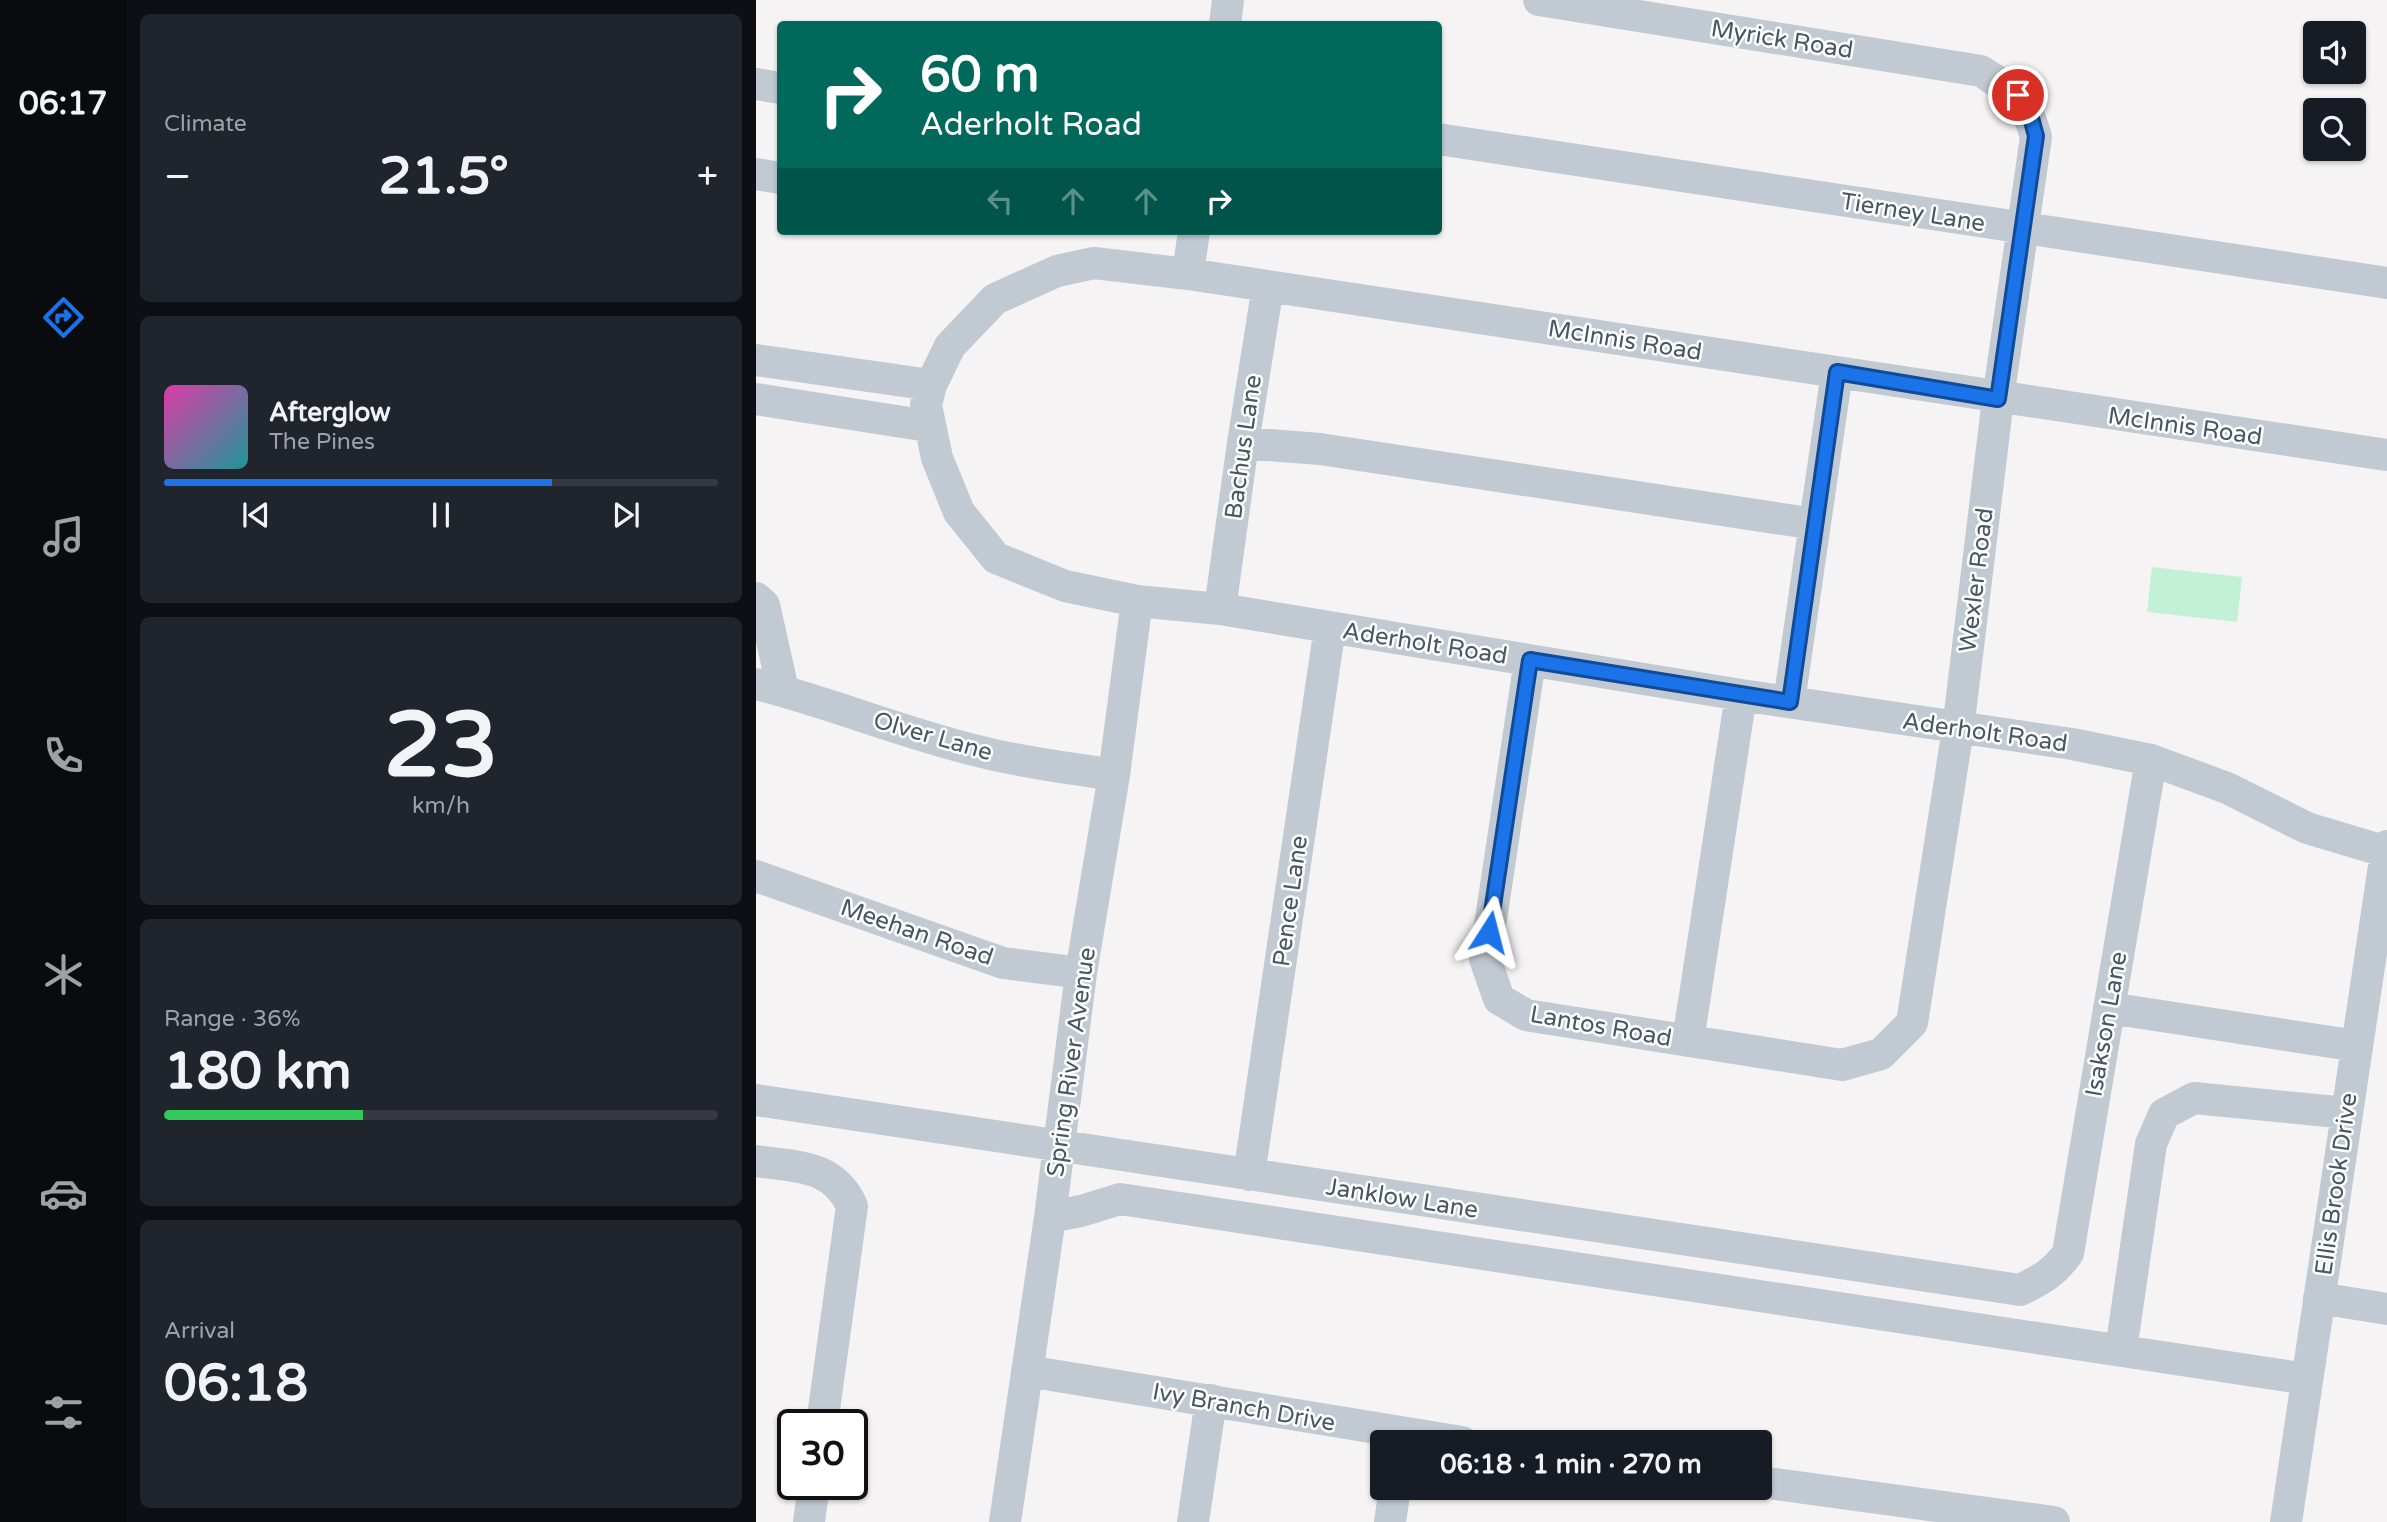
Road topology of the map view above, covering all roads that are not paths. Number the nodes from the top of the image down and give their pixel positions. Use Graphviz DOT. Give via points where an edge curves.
graph roads {
  1 [pos="1228,0"];
  2 [pos="1539,0"];
  3 [pos="1225,21"];
  4 [pos="756,84"];
  5 [pos="777,88"];
  6 [pos="2018,95"];
  7 [pos="1442,140"];
  8 [pos="756,174"];
  9 [pos="777,178"];
  10 [pos="2023,228"];
  11 [pos="1193,235"];
  12 [pos="1188,274"];
  13 [pos="2387,283"];
  14 [pos="1268,286"];
  15 [pos="756,360"];
  16 [pos="1837,372"];
  17 [pos="756,399"];
  18 [pos="1998,399"];
  19 [pos="928,405"];
  20 [pos="1242,443"];
  21 [pos="2387,455"];
  22 [pos="1815,524"];
  23 [pos="756,597"];
  24 [pos="1137,601"];
  25 [pos="1220,609"];
  26 [pos="1330,627"];
  27 [pos="1530,660"];
  28 [pos="769,687"];
  29 [pos="1741,695"];
  30 [pos="1790,702"];
  31 [pos="1958,729"];
  32 [pos="2151,760"];
  33 [pos="1114,775"];
  34 [pos="2387,846"];
  35 [pos="2387,852"];
  36 [pos="756,876"];
  37 [pos="1082,973"];
  38 [pos="2109,1008"];
  39 [pos="1688,1041"];
  40 [pos="2357,1046"];
  41 [pos="1881,1054"];
  42 [pos="756,1100"];
  43 [pos="2347,1113"];
  44 [pos="1059,1146"];
  45 [pos="756,1161"];
  46 [pos="1249,1175"];
  47 [pos="1050,1217"];
  48 [pos="2045,1278"];
  49 [pos="2319,1298"];
  50 [pos="2387,1309"];
  51 [pos="2121,1350"];
  52 [pos="1027,1371"];
  53 [pos="2307,1379"];
  54 [pos="1212,1400"];
  55 [pos="824,1409"];
  56 [pos="1370,1432"];
  57 [pos="1772,1484"];
  58 [pos="812,1500"];
  59 [pos="1393,1500"];
  60 [pos="809,1522"];
  61 [pos="1005,1522"];
  62 [pos="1193,1522"];
  63 [pos="1390,1522"];
  64 [pos="2054,1522"];
  65 [pos="2286,1522"];
  1 -- 3 [label="street"];
  2 -- 6 [label="street, Myrick Road" via="1981,71"];
  4 -- 5 [label="street"];
  6 -- 10 [label="street, Wexler Road" via="2036,136"];
  7 -- 10 [label="street, Tierney Lane"];
  8 -- 9 [label="street"];
  10 -- 13 [label="street, Tierney Lane"];
  10 -- 18 [label="street, Wexler Road"];
  11 -- 12 [label="street"];
  12 -- 14 [label="street, McInnis Road"];
  12 -- 19 [label="street, McInnis Road" via="1094,263 1057,271 995,299 950,346"];
  14 -- 16 [label="street, McInnis Road"];
  14 -- 20 [label="street, Bachus Lane"];
  15 -- 19 [label="street"];
  16 -- 18 [label="street, McInnis Road"];
  16 -- 22 [label="street"];
  17 -- 19 [label="street"];
  18 -- 21 [label="street, McInnis Road"];
  18 -- 31 [label="street, Wexler Road"];
  19 -- 24 [label="street, Aderholt Road" via="937,458 959,512 996,558 1065,586"];
  20 -- 22 [label="street" via="1320,449"];
  20 -- 25 [label="street, Bachus Lane"];
  22 -- 30 [label="street"];
  23 -- 28 [label="street" via="764,605"];
  24 -- 25 [label="street, Aderholt Road"];
  24 -- 33 [label="street, Spring River Avenue"];
  25 -- 26 [label="street, Aderholt Road"];
  26 -- 27 [label="street, Aderholt Road"];
  26 -- 46 [label="street, Pence Lane"];
  27 -- 29 [label="street, Aderholt Road"];
  27 -- 39 [label="street, Lantos Road" via="1485,959 1499,999 1526,1015"];
  28 -- 33 [label="street, Olver Lane" via="982,753"];
  29 -- 30 [label="street, Aderholt Road"];
  29 -- 39 [label="street"];
  30 -- 31 [label="street, Aderholt Road"];
  31 -- 32 [label="street, Aderholt Road"];
  31 -- 41 [label="street, Wexler Road" via="1912,1023"];
  32 -- 35 [label="street, Aderholt Road" via="2227,788 2307,828"];
  32 -- 38 [label="street, Isakson Lane"];
  33 -- 37 [label="street, Spring River Avenue"];
  34 -- 35 [label="street, Ellis Brook Drive"];
  35 -- 40 [label="street, Ellis Brook Drive"];
  36 -- 37 [label="street, Meehan Road" via="1003,963"];
  37 -- 44 [label="street, Spring River Avenue"];
  38 -- 40 [label="street"];
  38 -- 48 [label="street, Isakson Lane" via="2068,1253"];
  39 -- 41 [label="street, Lantos Road" via="1842,1065"];
  40 -- 43 [label="street, Ellis Brook Drive"];
  42 -- 44 [label="street, Janklow Lane"];
  43 -- 49 [label="street, Ellis Brook Drive"];
  43 -- 51 [label="street" via="2194,1098 2164,1114 2151,1143"];
  44 -- 46 [label="street, Janklow Lane"];
  44 -- 47 [label="street, Spring River Avenue"];
  45 -- 55 [label="street" via="818,1170 845,1191 852,1206"];
  46 -- 48 [label="street, Janklow Lane" via="2020,1290"];
  47 -- 51 [label="street" via="1120,1199"];
  47 -- 52 [label="street, Spring River Avenue"];
  49 -- 50 [label="street"];
  49 -- 53 [label="street, Ellis Brook Drive"];
  51 -- 53 [label="street"];
  52 -- 54 [label="street, Ivy Branch Drive"];
  52 -- 61 [label="street, Spring River Avenue"];
  53 -- 65 [label="street, Ellis Brook Drive"];
  54 -- 56 [label="street, Ivy Branch Drive"];
  54 -- 62 [label="street"];
  57 -- 64 [label="street"];
  58 -- 60 [label="street"];
  59 -- 63 [label="street"];
}
